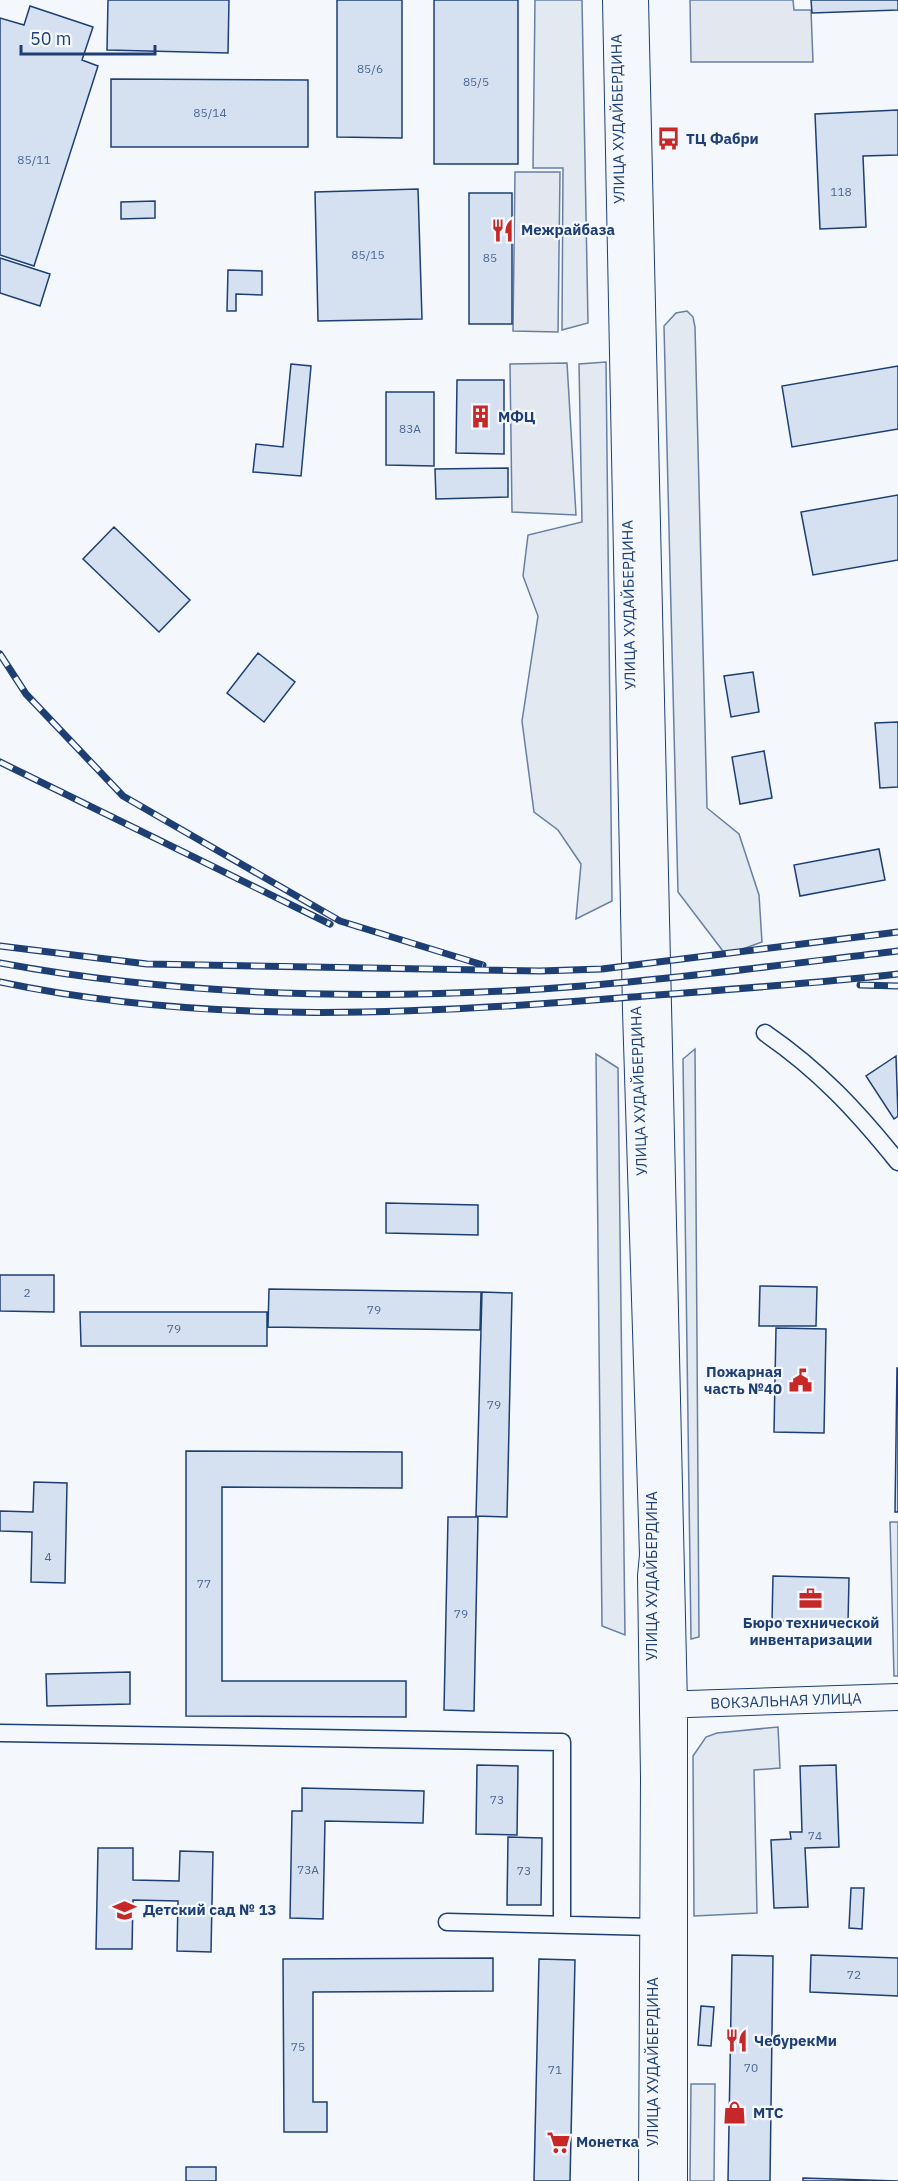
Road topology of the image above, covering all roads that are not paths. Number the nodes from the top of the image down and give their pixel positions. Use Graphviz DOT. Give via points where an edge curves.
graph roads {
  1 [pos="616,0"];
  2 [pos="635,0"];
  3 [pos="765,1033"];
  4 [pos="898,1162"];
  5 [pos="653,1555"];
  6 [pos="898,1696"];
  7 [pos="666,1705"];
  8 [pos="0,1733"];
  9 [pos="654,1778"];
  10 [pos="447,1922"];
  11 [pos="562,1925"];
  12 [pos="654,1927"];
  13 [pos="652,2181"];
  14 [pos="674,2181"];
  1 -- 5 [label="main road, УЛИЦА ХУДАЙБЕРДИНА" via="636,1011"];
  2 -- 7 [label="main road, УЛИЦА ХУДАЙБЕРДИНА"];
  3 -- 4 [label="street" via="803,1059 857,1111"];
  5 -- 7 [label="main road"];
  5 -- 9 [label="main road, УЛИЦА ХУДАЙБЕРДИНА"];
  6 -- 7 [label="main road, ВОКЗАЛЬНАЯ УЛИЦА"];
  7 -- 9 [label="main road"];
  7 -- 14 [label="main road, УЛИЦА ХУДАЙБЕРДИНА"];
  8 -- 11 [label="street" via="562,1742"];
  9 -- 12 [label="main road, УЛИЦА ХУДАЙБЕРДИНА"];
  10 -- 11 [label="street"];
  11 -- 12 [label="street"];
  12 -- 13 [label="main road, УЛИЦА ХУДАЙБЕРДИНА"];
}
